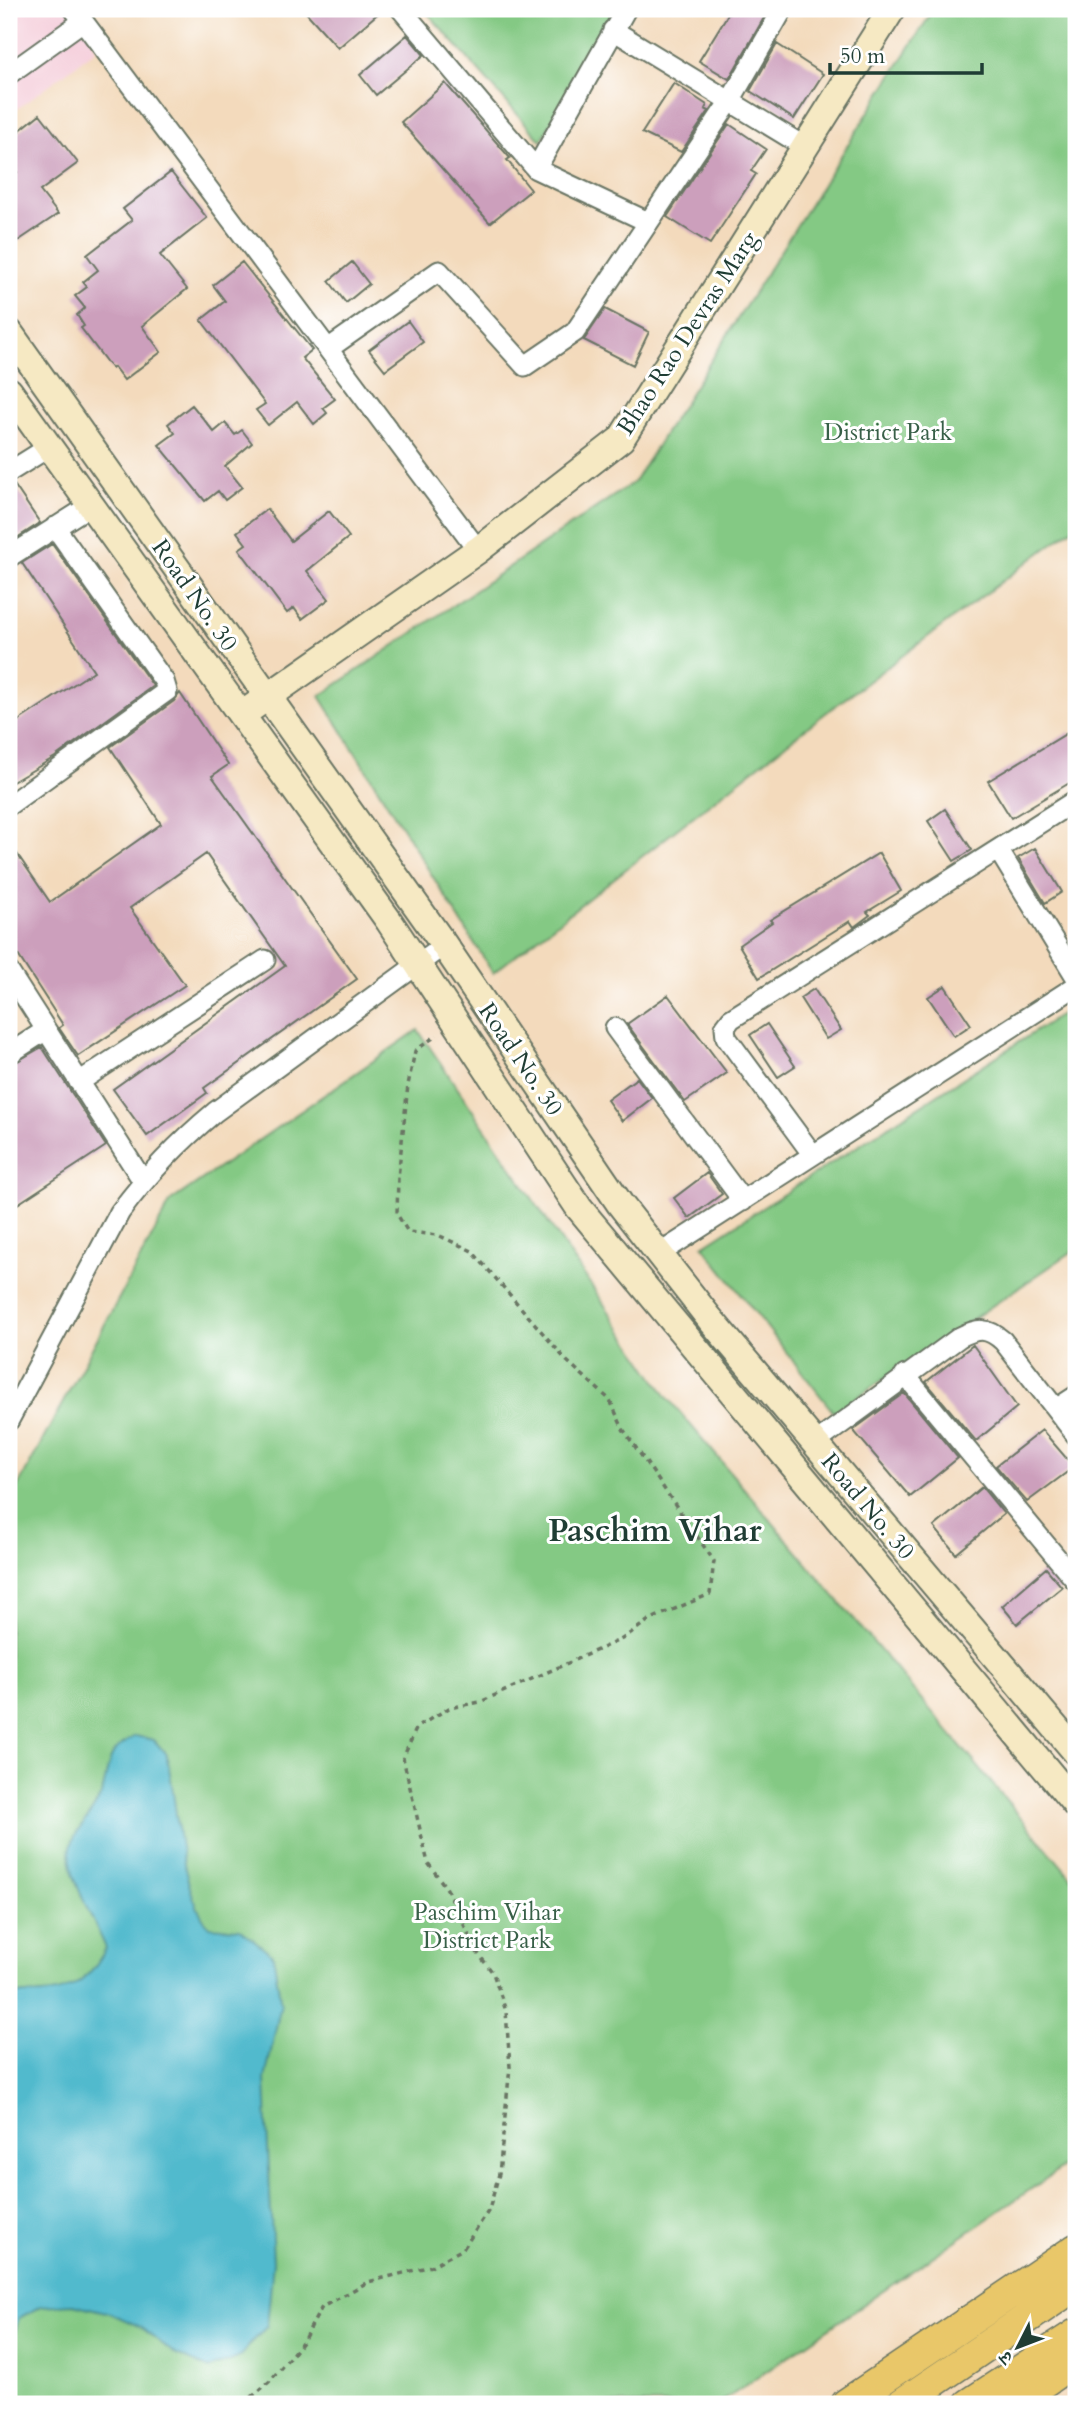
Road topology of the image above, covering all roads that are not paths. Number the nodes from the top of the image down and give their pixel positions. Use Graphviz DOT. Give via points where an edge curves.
graph roads {
  1 [pos="401,9"];
  2 [pos="626,9"];
  3 [pos="783,9"];
  4 [pos="892,9"];
  5 [pos="78,15"];
  6 [pos="613,30"];
  7 [pos="9,74"];
  8 [pos="730,101"];
  9 [pos="805,147"];
  10 [pos="536,169"];
  11 [pos="648,222"];
  12 [pos="9,332"];
  13 [pos="328,349"];
  14 [pos="9,391"];
  15 [pos="49,447"];
  16 [pos="9,472"];
  17 [pos="91,505"];
  18 [pos="55,527"];
  19 [pos="478,550"];
  20 [pos="9,557"];
  21 [pos="268,698"];
  22 [pos="242,715"];
  23 [pos="1076,800"];
  24 [pos="9,805"];
  25 [pos="999,851"];
  26 [pos="444,945"];
  27 [pos="265,960"];
  28 [pos="418,964"];
  29 [pos="9,972"];
  30 [pos="1076,977"];
  31 [pos="1076,986"];
  32 [pos="615,1028"];
  33 [pos="46,1030"];
  34 [pos="9,1054"];
  35 [pos="79,1082"];
  36 [pos="813,1155"];
  37 [pos="143,1181"];
  38 [pos="743,1201"];
  39 [pos="659,1254"];
  40 [pos="905,1375"];
  41 [pos="1076,1396"];
  42 [pos="1056,1409"];
  43 [pos="9,1419"];
  44 [pos="1076,1435"];
  45 [pos="814,1443"];
  46 [pos="1076,1581"];
  47 [pos="1074,1744"];
  48 [pos="1076,1805"];
  49 [pos="1076,2249"];
  50 [pos="1076,2285"];
  51 [pos="1076,2334"];
  52 [pos="1076,2360"];
  53 [pos="846,2404"];
  54 [pos="901,2404"];
  55 [pos="969,2404"];
  56 [pos="1012,2404"];
  1 -- 10 [label="street"];
  2 -- 6 [label="street"];
  3 -- 8 [label="street"];
  4 -- 9 [label="street, Bhao Rao Devras Marg"];
  5 -- 7 [label="street"];
  5 -- 13 [label="street"];
  6 -- 8 [label="street"];
  6 -- 10 [label="street"];
  8 -- 9 [label="street"];
  8 -- 11 [label="street"];
  9 -- 19 [label="street, Bhao Rao Devras Marg" via="621,439"];
  10 -- 11 [label="street"];
  11 -- 13 [label="street" via="575,332 525,366 439,271"];
  12 -- 21 [label="street, Road No. 30"];
  13 -- 19 [label="street"];
  14 -- 15 [label="street, Road No. 30"];
  15 -- 16 [label="street"];
  15 -- 17 [label="street, Road No. 30"];
  17 -- 18 [label="street"];
  17 -- 22 [label="street, Road No. 30"];
  18 -- 20 [label="street"];
  18 -- 24 [label="street" via="167,691"];
  19 -- 21 [label="street, Bhao Rao Devras Marg"];
  21 -- 22 [label="street, Bhao Rao Devras Marg"];
  21 -- 26 [label="street, Road No. 30"];
  22 -- 28 [label="street, Road No. 30"];
  23 -- 25 [label="street"];
  25 -- 30 [label="street"];
  25 -- 36 [label="street" via="731,1018 725,1027 726,1037"];
  26 -- 28 [label="street"];
  26 -- 39 [label="street, Road No. 30"];
  27 -- 35 [label="street"];
  28 -- 37 [label="street" via="215,1112"];
  28 -- 48 [label="street, Road No. 30" via="579,1208"];
  29 -- 33 [label="street"];
  31 -- 36 [label="street"];
  32 -- 38 [label="street"];
  33 -- 34 [label="street"];
  33 -- 35 [label="street"];
  35 -- 37 [label="street"];
  36 -- 38 [label="street"];
  37 -- 43 [label="street" via="121,1212"];
  38 -- 39 [label="street"];
  39 -- 45 [label="street, Road No. 30"];
  40 -- 42 [label="street" via="978,1328 1003,1341"];
  40 -- 45 [label="street"];
  40 -- 46 [label="street"];
  41 -- 42 [label="street"];
  42 -- 44 [label="street"];
  45 -- 47 [label="street, Road No. 30"];
  49 -- 53 [label="main road"];
  50 -- 54 [label="main road"];
  51 -- 55 [label="main road"];
  52 -- 56 [label="main road"];
}
